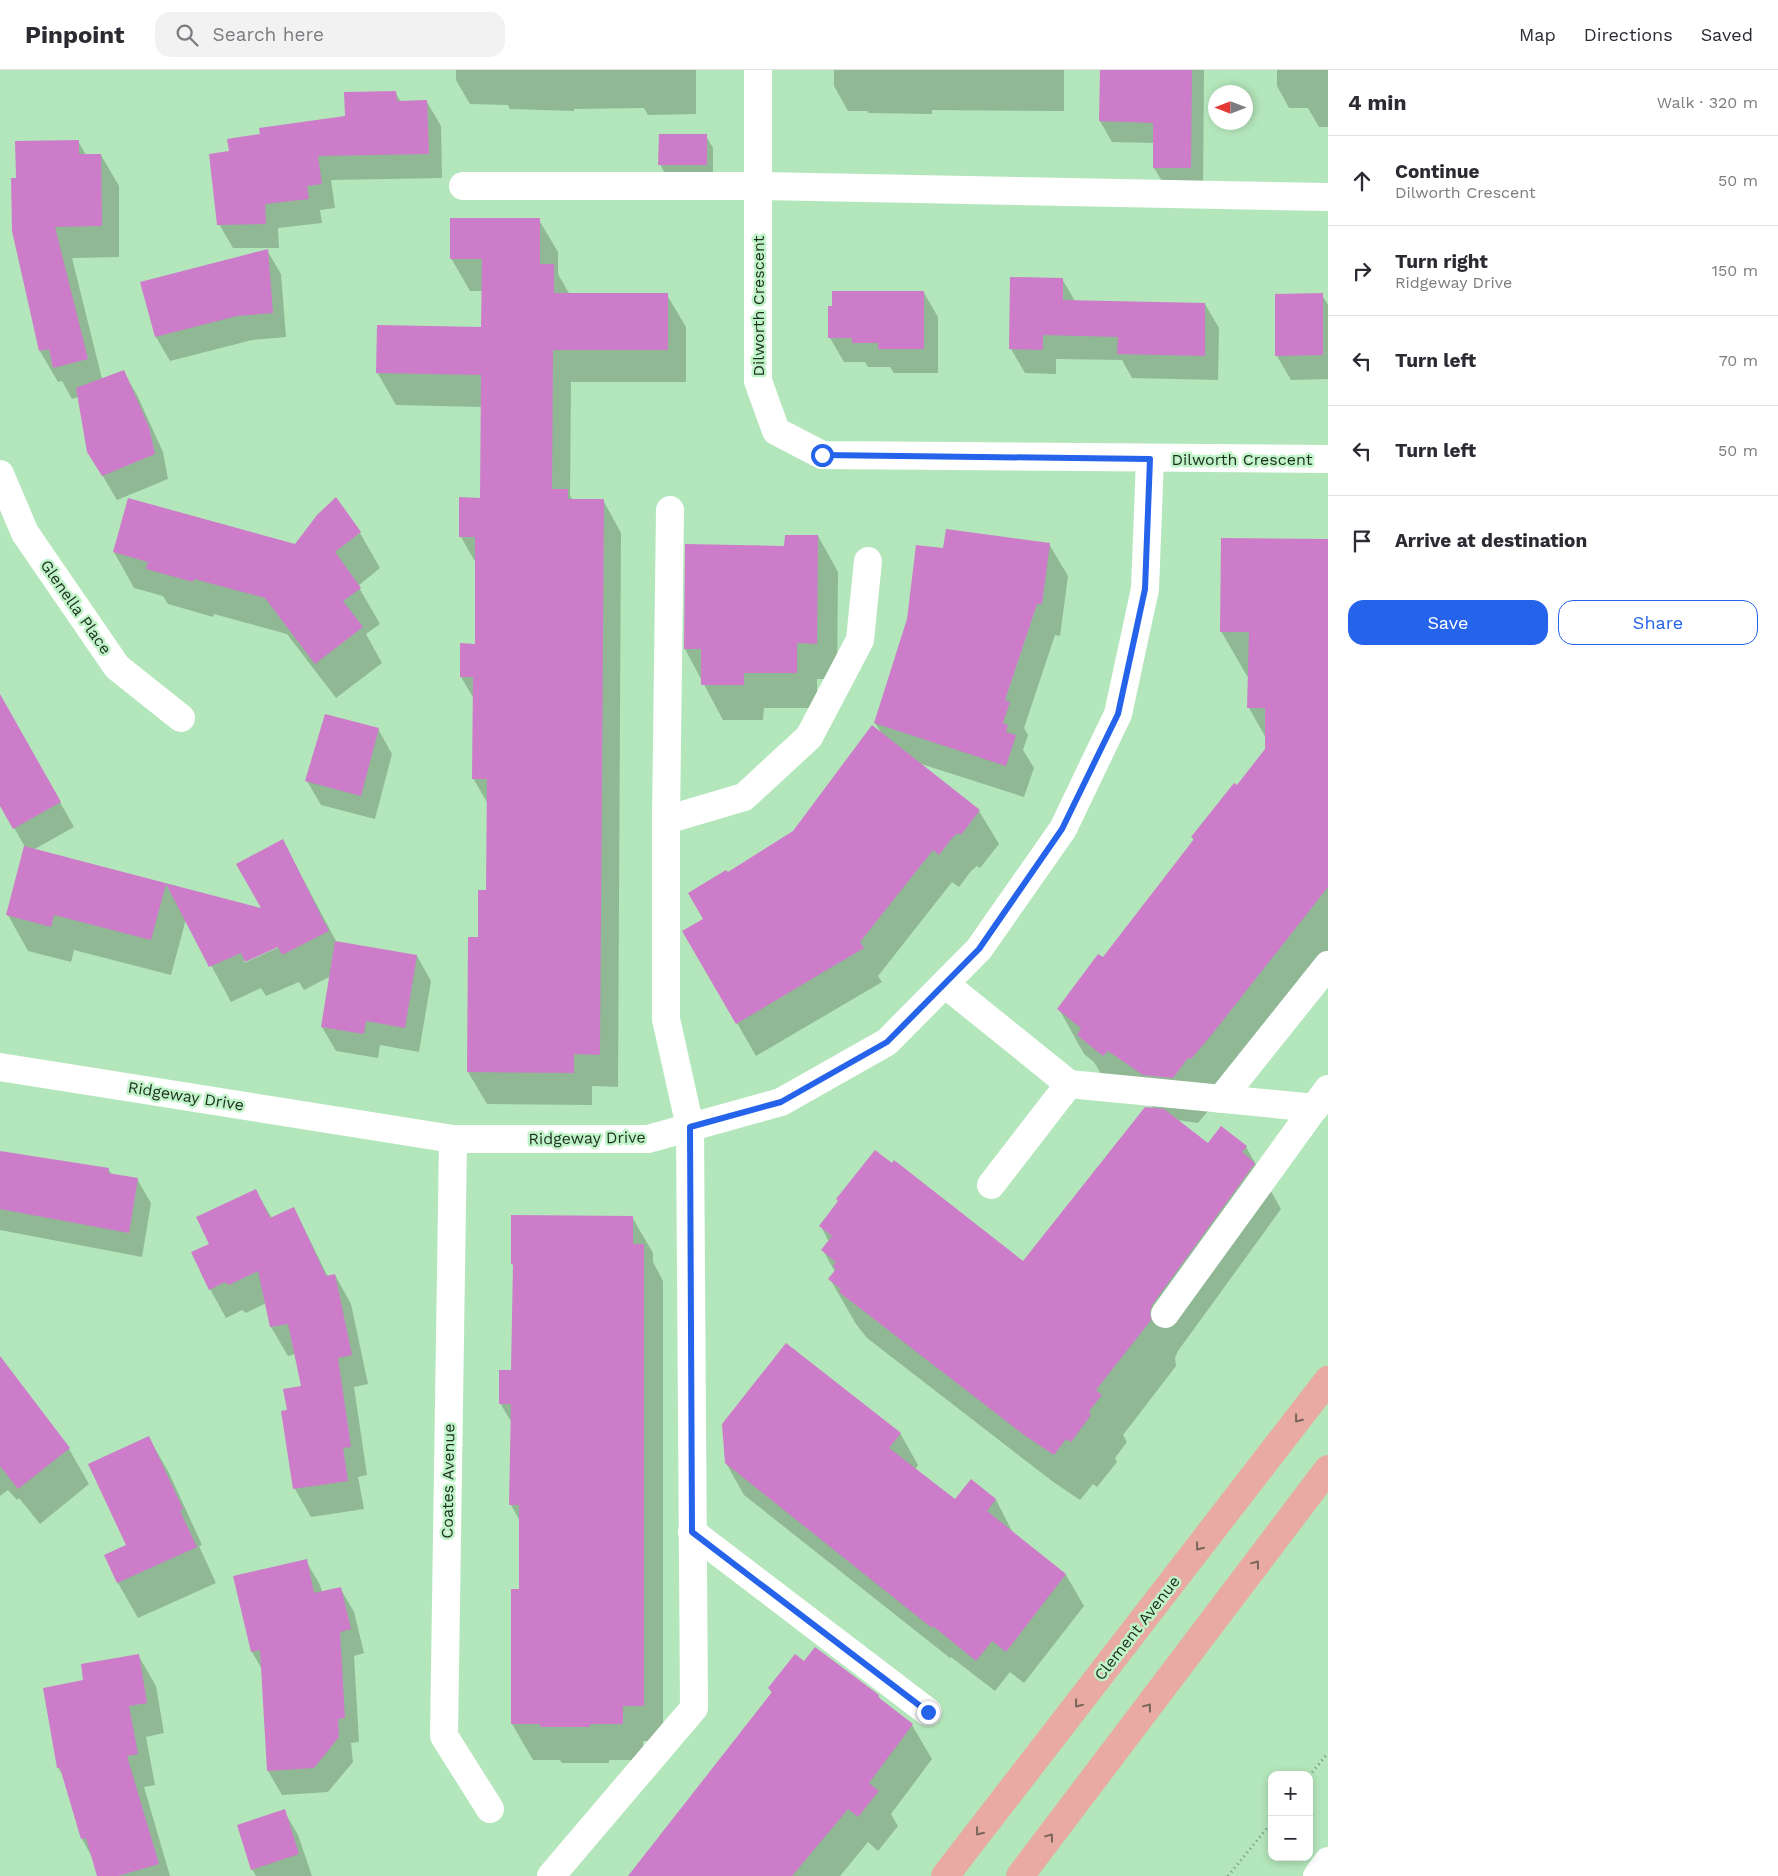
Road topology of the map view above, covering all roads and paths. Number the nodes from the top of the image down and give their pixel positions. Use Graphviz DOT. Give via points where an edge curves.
graph roads {
  1 [pos="758,70"];
  2 [pos="463,186"];
  3 [pos="758,186"];
  4 [pos="1328,197"];
  5 [pos="1150,459"];
  6 [pos="1328,459"];
  7 [pos="0,474"];
  8 [pos="670,510"];
  9 [pos="868,561"];
  10 [pos="181,718"];
  11 [pos="666,820"];
  12 [pos="1328,965"];
  13 [pos="945,984"];
  14 [pos="0,1067"];
  15 [pos="1069,1084"];
  16 [pos="1221,1098"];
  17 [pos="1321,1098"];
  18 [pos="690,1127"];
  19 [pos="454,1139"];
  20 [pos="991,1185"];
  21 [pos="1165,1314"];
  22 [pos="1328,1380"];
  23 [pos="1328,1468"];
  24 [pos="692,1532"];
  25 [pos="928,1712"];
  26 [pos="1328,1753"];
  27 [pos="1313,1771"];
  28 [pos="490,1809"];
  29 [pos="1268,1827"];
  30 [pos="1328,1861"];
  31 [pos="551,1876"];
  32 [pos="945,1876"];
  33 [pos="1020,1876"];
  34 [pos="1228,1876"];
  35 [pos="1318,1876"];
  1 -- 3 [label="street, Dilworth Crescent"];
  2 -- 3 [label="street"];
  3 -- 4 [label="street"];
  3 -- 5 [label="street, Dilworth Crescent" via="758,380 776,431 822,455"];
  5 -- 6 [label="street, Dilworth Crescent"];
  5 -- 13 [label="street, Ridgeway Drive" via="1145,589 1118,714 1062,829 979,949"];
  7 -- 10 [label="street, Glenella Place" via="24,533 117,667"];
  8 -- 11 [label="street"];
  9 -- 11 [label="street" via="860,640 809,736 744,797"];
  11 -- 18 [label="street" via="666,1019"];
  12 -- 16 [label="street"];
  13 -- 15 [label="street"];
  13 -- 18 [label="street, Ridgeway Drive" via="887,1042 781,1102"];
  14 -- 19 [label="street, Ridgeway Drive"];
  15 -- 16 [label="street"];
  15 -- 20 [label="street"];
  16 -- 17 [label="street"];
  17 -- 21 [label="street"];
  18 -- 19 [label="street, Ridgeway Drive" via="648,1139"];
  18 -- 24 [label="street"];
  19 -- 28 [label="street, Coates Avenue" via="444,1736"];
  22 -- 32 [label="main road, Clement Avenue, one-way"];
  33 -- 23 [label="main road, one-way"];
  24 -- 25 [label="street"];
  24 -- 31 [label="street" via="694,1708"];
  26 -- 27 [label="path"];
  29 -- 34 [label="path"];
  30 -- 35 [label="street"];
}
